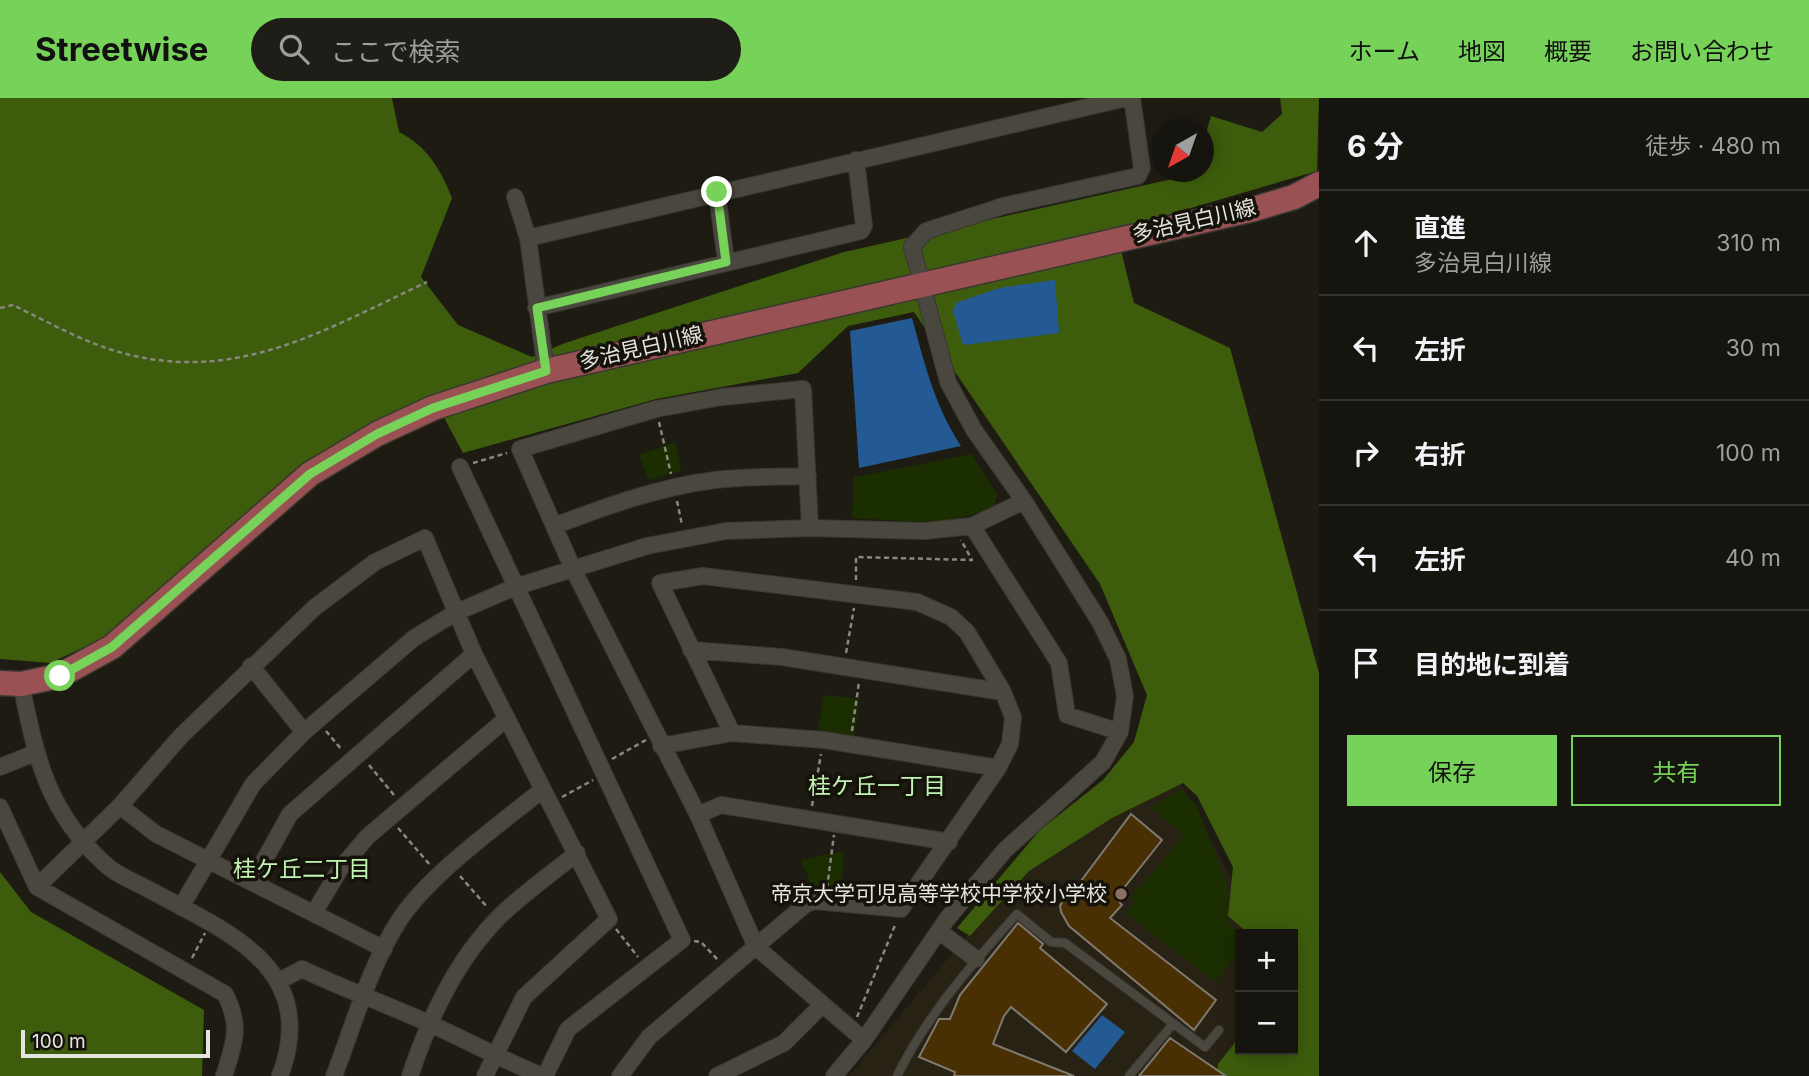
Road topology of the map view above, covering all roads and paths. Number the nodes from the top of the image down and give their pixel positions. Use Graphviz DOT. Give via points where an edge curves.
graph roads {
  1 [pos="1126,98"];
  2 [pos="1132,98"];
  3 [pos="856,160"];
  4 [pos="1319,184"];
  5 [pos="717,192"];
  6 [pos="515,197"];
  7 [pos="527,238"];
  8 [pos="726,262"];
  9 [pos="427,282"];
  10 [pos="923,284"];
  11 [pos="0,308"];
  12 [pos="537,308"];
  13 [pos="546,371"];
  14 [pos="520,449"];
  15 [pos="460,467"];
  16 [pos="808,476"];
  17 [pos="1024,501"];
  18 [pos="554,526"];
  19 [pos="972,526"];
  20 [pos="810,528"];
  21 [pos="954,528"];
  22 [pos="573,569"];
  23 [pos="515,587"];
  24 [pos="856,594"];
  25 [pos="455,613"];
  26 [pos="691,650"];
  27 [pos="474,654"];
  28 [pos="843,666"];
  29 [pos="251,667"];
  30 [pos="861,669"];
  31 [pos="10,684"];
  32 [pos="1003,692"];
  33 [pos="507,718"];
  34 [pos="317,720"];
  35 [pos="304,732"];
  36 [pos="1120,732"];
  37 [pos="732,733"];
  38 [pos="824,740"];
  39 [pos="658,741"];
  40 [pos="850,744"];
  41 [pos="35,753"];
  42 [pos="354,755"];
  43 [pos="0,767"];
  44 [pos="998,768"];
  45 [pos="601,770"];
  46 [pos="546,797"];
  47 [pos="120,806"];
  48 [pos="404,806"];
  49 [pos="0,807"];
  50 [pos="698,815"];
  51 [pos="389,818"];
  52 [pos="810,819"];
  53 [pos="835,823"];
  54 [pos="84,842"];
  55 [pos="950,842"];
  56 [pos="577,853"];
  57 [pos="209,859"];
  58 [pos="446,871"];
  59 [pos="252,881"];
  60 [pos="37,887"];
  61 [pos="825,902"];
  62 [pos="181,907"];
  63 [pos="901,909"];
  64 [pos="314,913"];
  65 [pos="497,919"];
  66 [pos="609,919"];
  67 [pos="210,924"];
  68 [pos="939,930"];
  69 [pos="682,940"];
  70 [pos="756,947"];
  71 [pos="384,949"];
  72 [pos="976,959"];
  73 [pos="646,968"];
  74 [pos="727,970"];
  75 [pos="185,971"];
  76 [pos="279,981"];
  77 [pos="364,998"];
  78 [pos="822,1005"];
  79 [pos="428,1022"];
  80 [pos="1173,1024"];
  81 [pos="1219,1030"];
  82 [pos="858,1035"];
  83 [pos="493,1056"];
  84 [pos="224,1076"];
  85 [pos="280,1076"];
  86 [pos="334,1076"];
  87 [pos="410,1076"];
  88 [pos="485,1076"];
  89 [pos="543,1076"];
  90 [pos="620,1076"];
  91 [pos="717,1076"];
  92 [pos="834,1076"];
  93 [pos="897,1076"];
  94 [pos="910,1076"];
  95 [pos="1129,1076"];
  1 -- 3 [label="street"];
  2 -- 10 [label="street" via="1142,168 1138,176 1003,206 926,231 912,247"];
  3 -- 5 [label="street"];
  3 -- 8 [label="street" via="862,231"];
  4 -- 10 [label="main road, 多治見白川線" via="1254,209"];
  5 -- 7 [label="street"];
  5 -- 8 [label="street"];
  6 -- 7 [label="street"];
  7 -- 12 [label="street"];
  8 -- 12 [label="street"];
  9 -- 11 [label="path" via="299,341 241,359 200,364 154,360 109,349 13,305"];
  10 -- 13 [label="main road, 多治見白川線"];
  10 -- 17 [label="street" via="948,382 974,430"];
  12 -- 13 [label="street"];
  13 -- 31 [label="main road, 多治見白川線" via="433,408 366,440 310,474 112,647 60,676"];
  14 -- 15 [label="path"];
  14 -- 16 [label="street" via="656,409 803,389"];
  14 -- 18 [label="street"];
  15 -- 23 [label="street"];
  16 -- 18 [label="street" via="674,487 622,500"];
  16 -- 20 [label="street"];
  17 -- 19 [label="street"];
  17 -- 36 [label="street" via="1118,659 1125,696"];
  18 -- 22 [label="street"];
  19 -- 21 [label="street"];
  19 -- 36 [label="street" via="1059,663 1067,715"];
  20 -- 21 [label="street"];
  20 -- 22 [label="street" via="726,531 647,546"];
  21 -- 24 [label="path" via="972,560 856,557"];
  22 -- 23 [label="street"];
  22 -- 39 [label="street"];
  23 -- 25 [label="street"];
  23 -- 45 [label="street"];
  24 -- 26 [label="street" via="703,576 660,583"];
  24 -- 28 [label="path"];
  24 -- 32 [label="street" via="917,602 951,617 967,632"];
  25 -- 27 [label="street"];
  25 -- 29 [label="street" via="425,538 375,562 314,608"];
  25 -- 34 [label="street" via="414,638"];
  26 -- 28 [label="street"];
  26 -- 37 [label="street"];
  27 -- 33 [label="street"];
  27 -- 42 [label="street"];
  28 -- 30 [label="street"];
  29 -- 35 [label="street"];
  29 -- 47 [label="street" via="181,736"];
  30 -- 32 [label="street"];
  30 -- 40 [label="path"];
  31 -- 41 [label="street"];
  32 -- 44 [label="street" via="1013,717 1010,744"];
  33 -- 46 [label="street"];
  33 -- 48 [label="street"];
  34 -- 35 [label="street"];
  34 -- 42 [label="path"];
  35 -- 57 [label="street" via="253,783"];
  36 -- 68 [label="street" via="1103,762 1005,850"];
  37 -- 38 [label="street"];
  37 -- 39 [label="street"];
  38 -- 40 [label="street"];
  38 -- 52 [label="path"];
  39 -- 45 [label="path"];
  39 -- 50 [label="street"];
  40 -- 44 [label="street"];
  41 -- 43 [label="street"];
  41 -- 54 [label="street" via="61,816"];
  42 -- 48 [label="path"];
  42 -- 59 [label="street" via="290,814"];
  44 -- 55 [label="street"];
  45 -- 46 [label="path"];
  45 -- 69 [label="street"];
  46 -- 56 [label="street"];
  46 -- 58 [label="street"];
  47 -- 54 [label="street"];
  47 -- 57 [label="street" via="156,834"];
  48 -- 51 [label="street"];
  49 -- 60 [label="street"];
  50 -- 52 [label="street" via="720,805"];
  50 -- 70 [label="street"];
  51 -- 58 [label="path"];
  51 -- 64 [label="street" via="340,869"];
  52 -- 53 [label="street"];
  53 -- 55 [label="street"];
  53 -- 61 [label="path"];
  54 -- 60 [label="street"];
  54 -- 62 [label="street" via="106,866"];
  55 -- 63 [label="street"];
  56 -- 65 [label="street"];
  56 -- 66 [label="street"];
  57 -- 59 [label="street"];
  57 -- 62 [label="street"];
  58 -- 65 [label="path"];
  58 -- 71 [label="street" via="401,917"];
  59 -- 64 [label="street"];
  60 -- 75 [label="street"];
  61 -- 63 [label="street"];
  61 -- 70 [label="street" via="806,904"];
  62 -- 67 [label="street"];
  63 -- 82 [label="path"];
  64 -- 71 [label="street"];
  65 -- 79 [label="street" via="463,961"];
  66 -- 73 [label="path"];
  66 -- 83 [label="street" via="524,997"];
  67 -- 75 [label="path"];
  67 -- 76 [label="street" via="253,949"];
  68 -- 72 [label="street"];
  68 -- 82 [label="street"];
  69 -- 73 [label="street"];
  69 -- 74 [label="path" via="701,942"];
  70 -- 74 [label="street"];
  70 -- 78 [label="street"];
  71 -- 77 [label="street"];
  72 -- 80 [label="lane" via="1017,914 1051,942 1065,943"];
  72 -- 93 [label="lane" via="916,1037"];
  73 -- 89 [label="street" via="568,1029"];
  74 -- 90 [label="street" via="649,1037"];
  75 -- 84 [label="street" via="225,994 236,1015 234,1045"];
  76 -- 77 [label="street" via="302,969"];
  76 -- 85 [label="street" via="289,1017 289,1050"];
  77 -- 79 [label="street"];
  77 -- 86 [label="street"];
  78 -- 82 [label="street"];
  78 -- 91 [label="street" via="784,1042"];
  79 -- 83 [label="street"];
  79 -- 87 [label="street"];
  80 -- 81 [label="lane" via="1205,1047"];
  80 -- 95 [label="lane"];
  82 -- 92 [label="street"];
  83 -- 88 [label="street"];
  83 -- 89 [label="street"];
  93 -- 94 [label="lane"];
}
